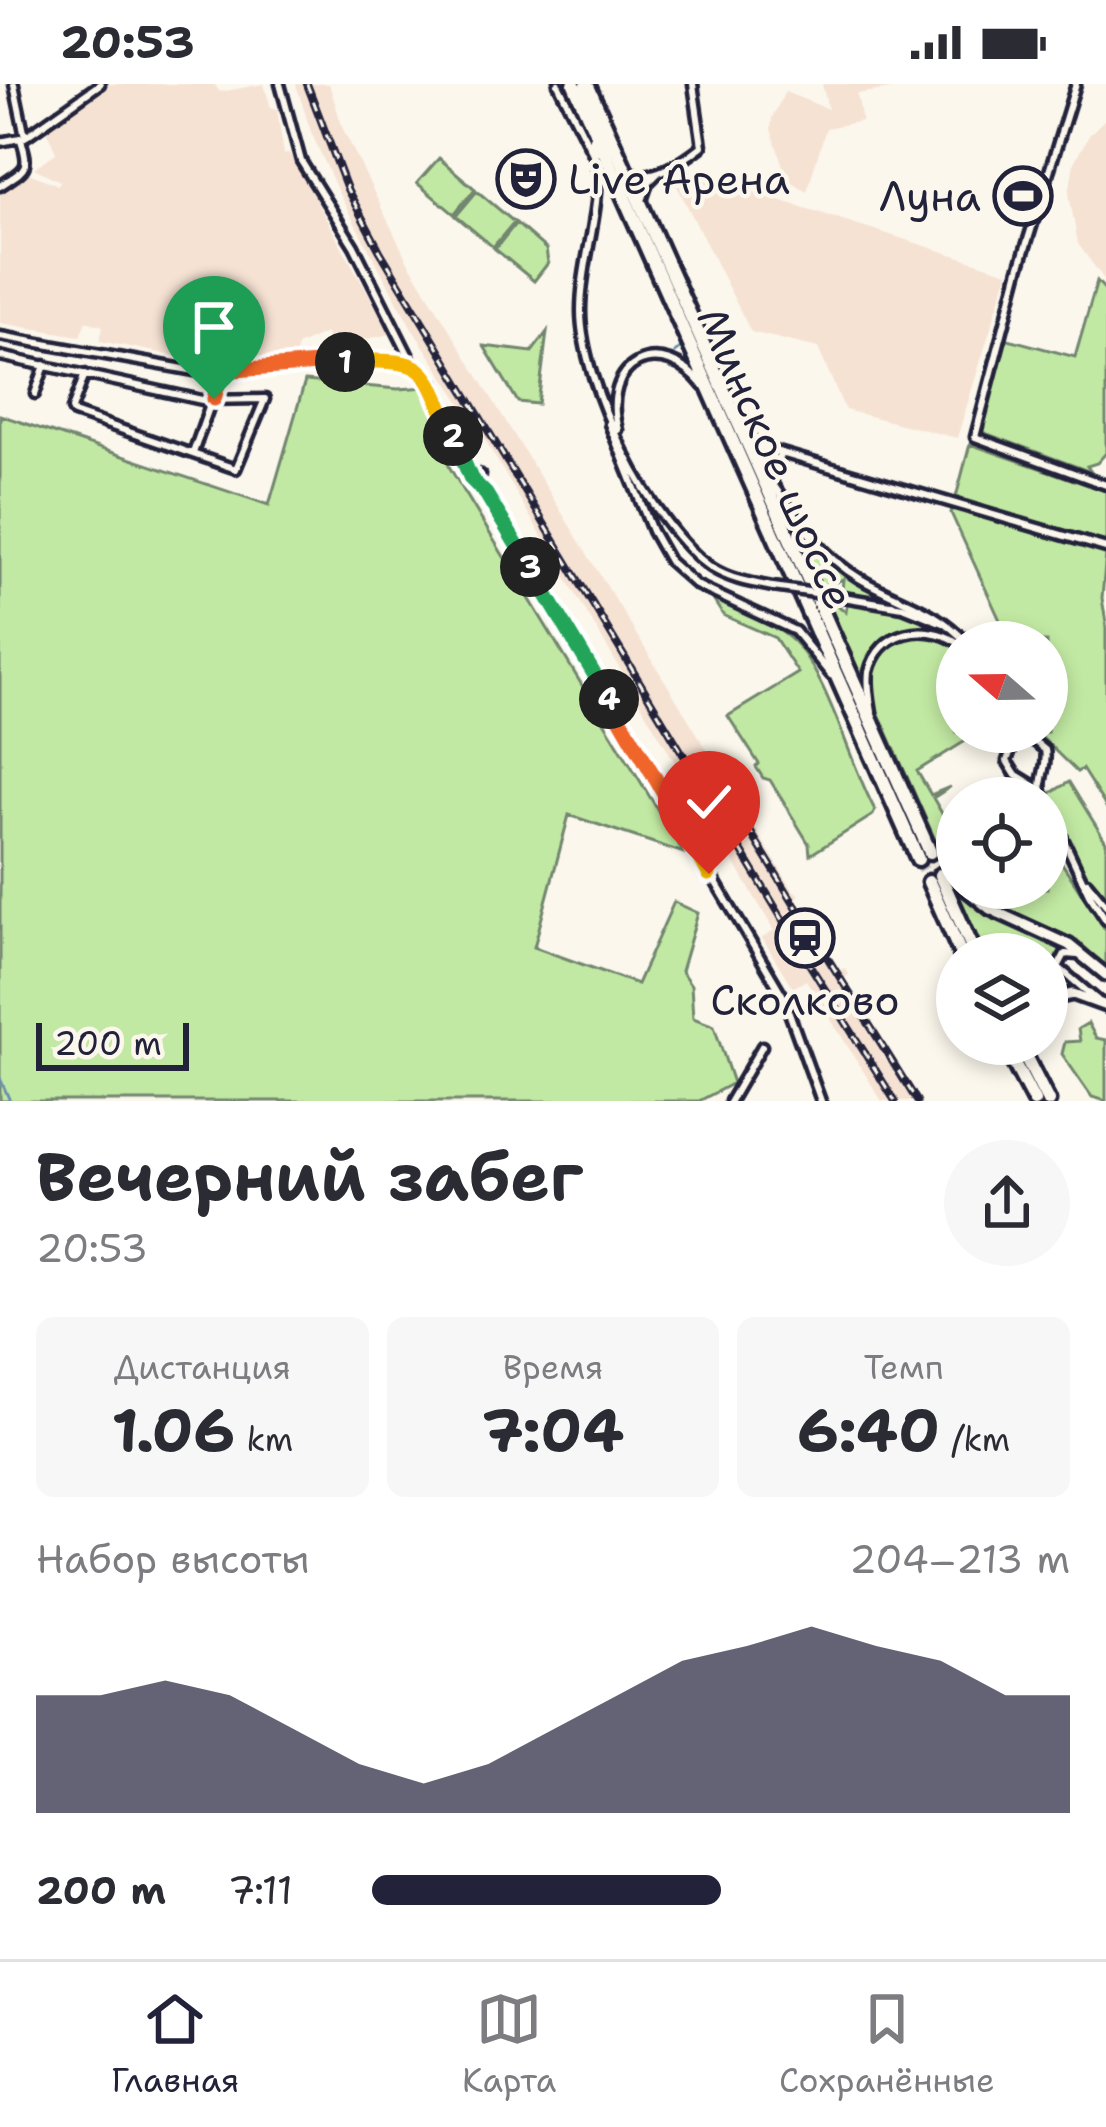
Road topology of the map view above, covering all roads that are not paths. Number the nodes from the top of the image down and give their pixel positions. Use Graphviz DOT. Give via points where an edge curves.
graph roads {
  1 [pos="14,84"];
  2 [pos="100,84"];
  3 [pos="280,84"];
  4 [pos="558,84"];
  5 [pos="693,84"];
  6 [pos="1076,84"];
  7 [pos="79,86"];
  8 [pos="580,88"];
  9 [pos="81,96"];
  10 [pos="23,138"];
  11 [pos="0,142"];
  12 [pos="625,170"];
  13 [pos="659,171"];
  14 [pos="0,186"];
  15 [pos="598,194"];
  16 [pos="642,208"];
  17 [pos="0,337"];
  18 [pos="0,356"];
  19 [pos="413,364"];
  20 [pos="45,365"];
  21 [pos="222,371"];
  22 [pos="85,374"];
  23 [pos="35,394"];
  24 [pos="214,399"];
  25 [pos="715,400"];
  26 [pos="603,406"];
  27 [pos="739,424"];
  28 [pos="621,439"];
  29 [pos="787,453"];
  30 [pos="193,454"];
  31 [pos="753,457"];
  32 [pos="1106,485"];
  33 [pos="775,487"];
  34 [pos="1106,548"];
  35 [pos="937,621"];
  36 [pos="944,621"];
  37 [pos="936,634"];
  38 [pos="852,709"];
  39 [pos="874,727"];
  40 [pos="1008,753"];
  41 [pos="1046,753"];
  42 [pos="1041,772"];
  43 [pos="1024,777"];
  44 [pos="1028,777"];
  45 [pos="1042,777"];
  46 [pos="1068,849"];
  47 [pos="1080,875"];
  48 [pos="1106,905"];
  49 [pos="990,909"];
  50 [pos="1106,920"];
  51 [pos="1103,973"];
  52 [pos="1068,995"];
  53 [pos="1101,1003"];
  54 [pos="762,1046"];
  55 [pos="1015,1065"];
  56 [pos="1033,1065"];
  57 [pos="730,1101"];
  58 [pos="821,1101"];
  59 [pos="1034,1101"];
  60 [pos="1048,1101"];
  1 -- 10 [label="street"];
  2 -- 9 [label="street"];
  3 -- 19 [label="street" via="301,161"];
  4 -- 15 [label="street" via="594,157"];
  5 -- 13 [label="street" via="702,146"];
  6 -- 32 [label="street" via="975,437"];
  7 -- 9 [label="street"];
  8 -- 12 [label="highway, Минское шоссе"];
  8 -- 15 [label="street"];
  8 -- 25 [label="highway, Минское шоссе"];
  9 -- 10 [label="street"];
  10 -- 11 [label="street"];
  10 -- 14 [label="street" via="26,169"];
  12 -- 13 [label="street"];
  12 -- 16 [label="highway, Минское шоссе"];
  13 -- 16 [label="street"];
  15 -- 26 [label="street" via="581,315"];
  16 -- 27 [label="highway, Минское шоссе"];
  17 -- 21 [label="street"];
  18 -- 20 [label="street"];
  19 -- 21 [label="street"];
  19 -- 58 [label="street" via="433,382 465,458 791,1013"];
  20 -- 22 [label="street"];
  20 -- 23 [label="street"];
  21 -- 24 [label="street"];
  22 -- 24 [label="street"];
  22 -- 30 [label="street" via="74,413"];
  24 -- 30 [label="street"];
  24 -- 30 [label="street" via="265,399 240,468"];
  25 -- 28 [label="street" via="675,361 639,362 615,389"];
  25 -- 38 [label="highway, Минское шоссе"];
  26 -- 28 [label="street"];
  26 -- 38 [label="street" via="669,561 696,586 795,632"];
  27 -- 29 [label="street" via="754,443"];
  27 -- 31 [label="highway, Минское шоссе"];
  28 -- 35 [label="street, bridge" via="677,537 715,569 747,582 904,607"];
  29 -- 33 [label="street" via="772,462"];
  29 -- 34 [label="street"];
  31 -- 33 [label="street"];
  31 -- 39 [label="highway, Минское шоссе"];
  33 -- 36 [label="street" via="830,556"];
  37 -- 39 [label="street" via="923,630 882,648 868,676"];
  38 -- 39 [label="highway, Минское шоссе" via="928,853"];
  40 -- 43 [label="street" via="1009,766"];
  41 -- 42 [label="street"];
  42 -- 44 [label="street"];
  42 -- 45 [label="street"];
  46 -- 47 [label="street"];
  47 -- 48 [label="street"];
  47 -- 50 [label="street"];
  49 -- 51 [label="main road" via="1069,945"];
  51 -- 53 [label="street" via="1072,953 1058,963"];
  52 -- 53 [label="main road"];
  54 -- 57 [label="street"];
  55 -- 59 [label="highway"];
  56 -- 60 [label="highway"];
}
